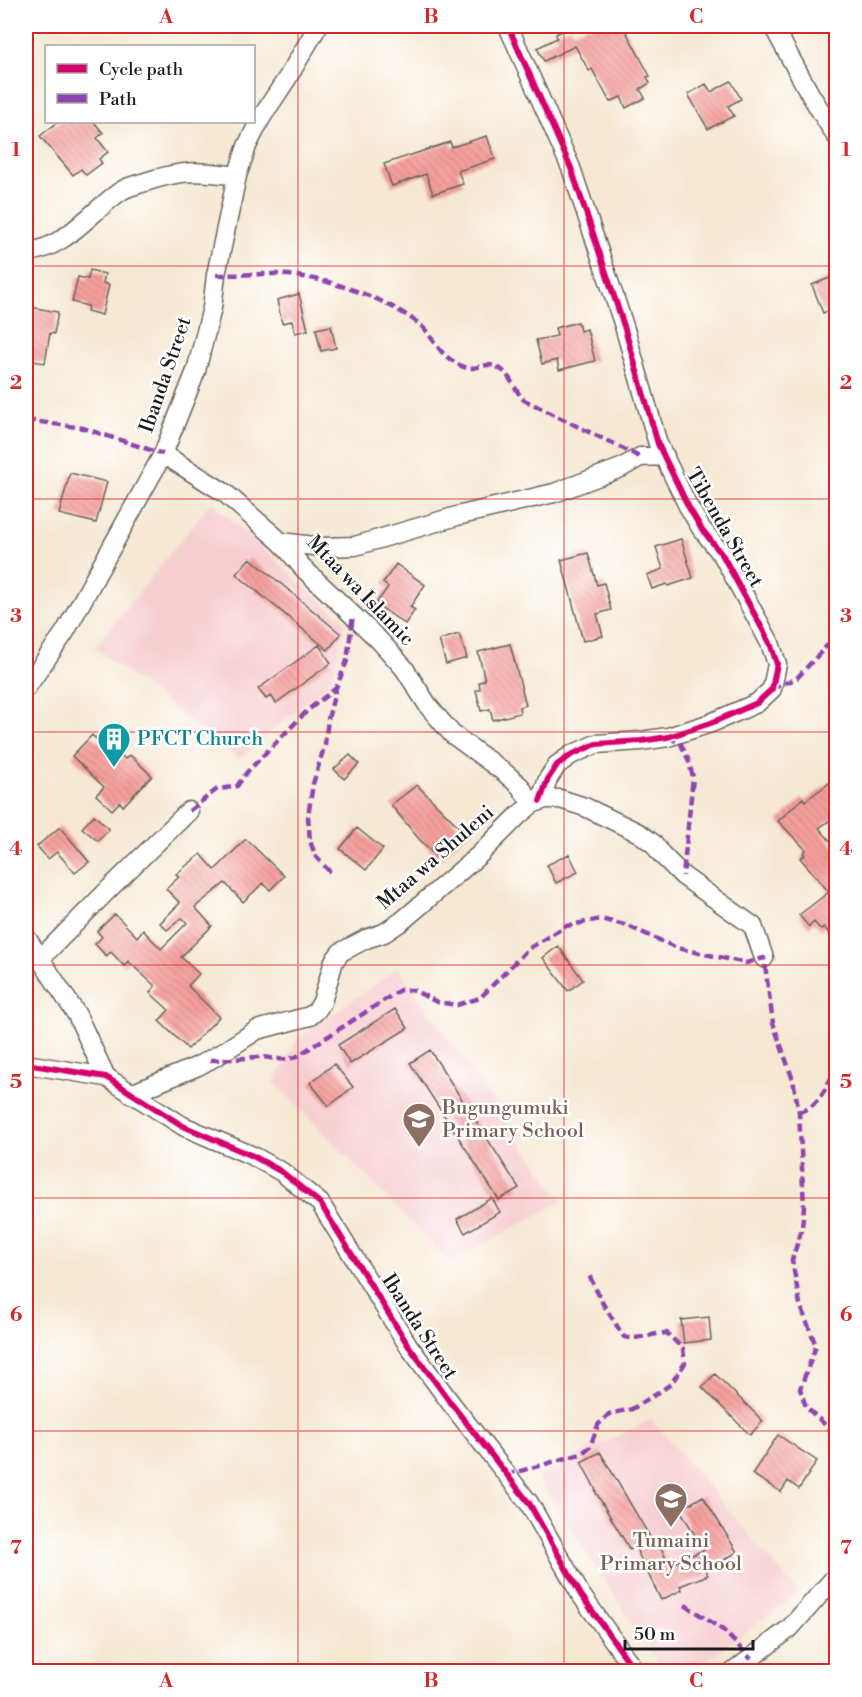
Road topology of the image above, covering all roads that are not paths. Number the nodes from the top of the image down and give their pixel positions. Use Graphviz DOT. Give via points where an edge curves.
graph roads {
  1 [pos="318,26"];
  2 [pos="508,26"];
  3 [pos="773,26"];
  4 [pos="837,136"];
  5 [pos="237,176"];
  6 [pos="26,252"];
  7 [pos="163,454"];
  8 [pos="664,456"];
  9 [pos="281,542"];
  10 [pos="26,688"];
  11 [pos="536,802"];
  12 [pos="189,811"];
  13 [pos="26,937"];
  14 [pos="764,958"];
  15 [pos="40,959"];
  16 [pos="26,1064"];
  17 [pos="106,1077"];
  18 [pos="131,1094"];
  19 [pos="837,1576"];
  20 [pos="636,1671"];
  21 [pos="733,1671"];
  1 -- 5 [label="street, Ibanda Street" via="261,118"];
  2 -- 8 [label="street, Tibenda Street" via="571,168"];
  3 -- 4 [label="street"];
  5 -- 6 [label="street" via="201,171 175,173 122,190 54,244"];
  5 -- 7 [label="street, Ibanda Street" via="196,371"];
  7 -- 9 [label="street, Mtaa wa Islamic" via="225,493"];
  7 -- 10 [label="street, Ibanda Street" via="65,632"];
  8 -- 9 [label="street" via="640,457 554,493 355,546 321,548"];
  8 -- 11 [label="street, Tibenda Street" via="687,506 723,556 770,643 777,664 772,689 757,704 711,723 668,737 596,744 571,755 557,765"];
  9 -- 11 [label="street, Mtaa wa Islamic" via="404,668 452,735 505,773"];
  11 -- 14 [label="street" via="560,799 639,833 683,876 753,926"];
  11 -- 18 [label="street, Mtaa wa Shuleni" via="402,921 340,952 317,1011 257,1030 220,1054"];
  12 -- 15 [label="street"];
  13 -- 15 [label="street"];
  15 -- 17 [label="street" via="77,1015"];
  16 -- 17 [label="street"];
  17 -- 18 [label="street, Ibanda Street"];
  18 -- 20 [label="street, Ibanda Street" via="183,1126 282,1172 320,1203 408,1345 529,1503 581,1595"];
  19 -- 21 [label="street" via="790,1628"];
}
